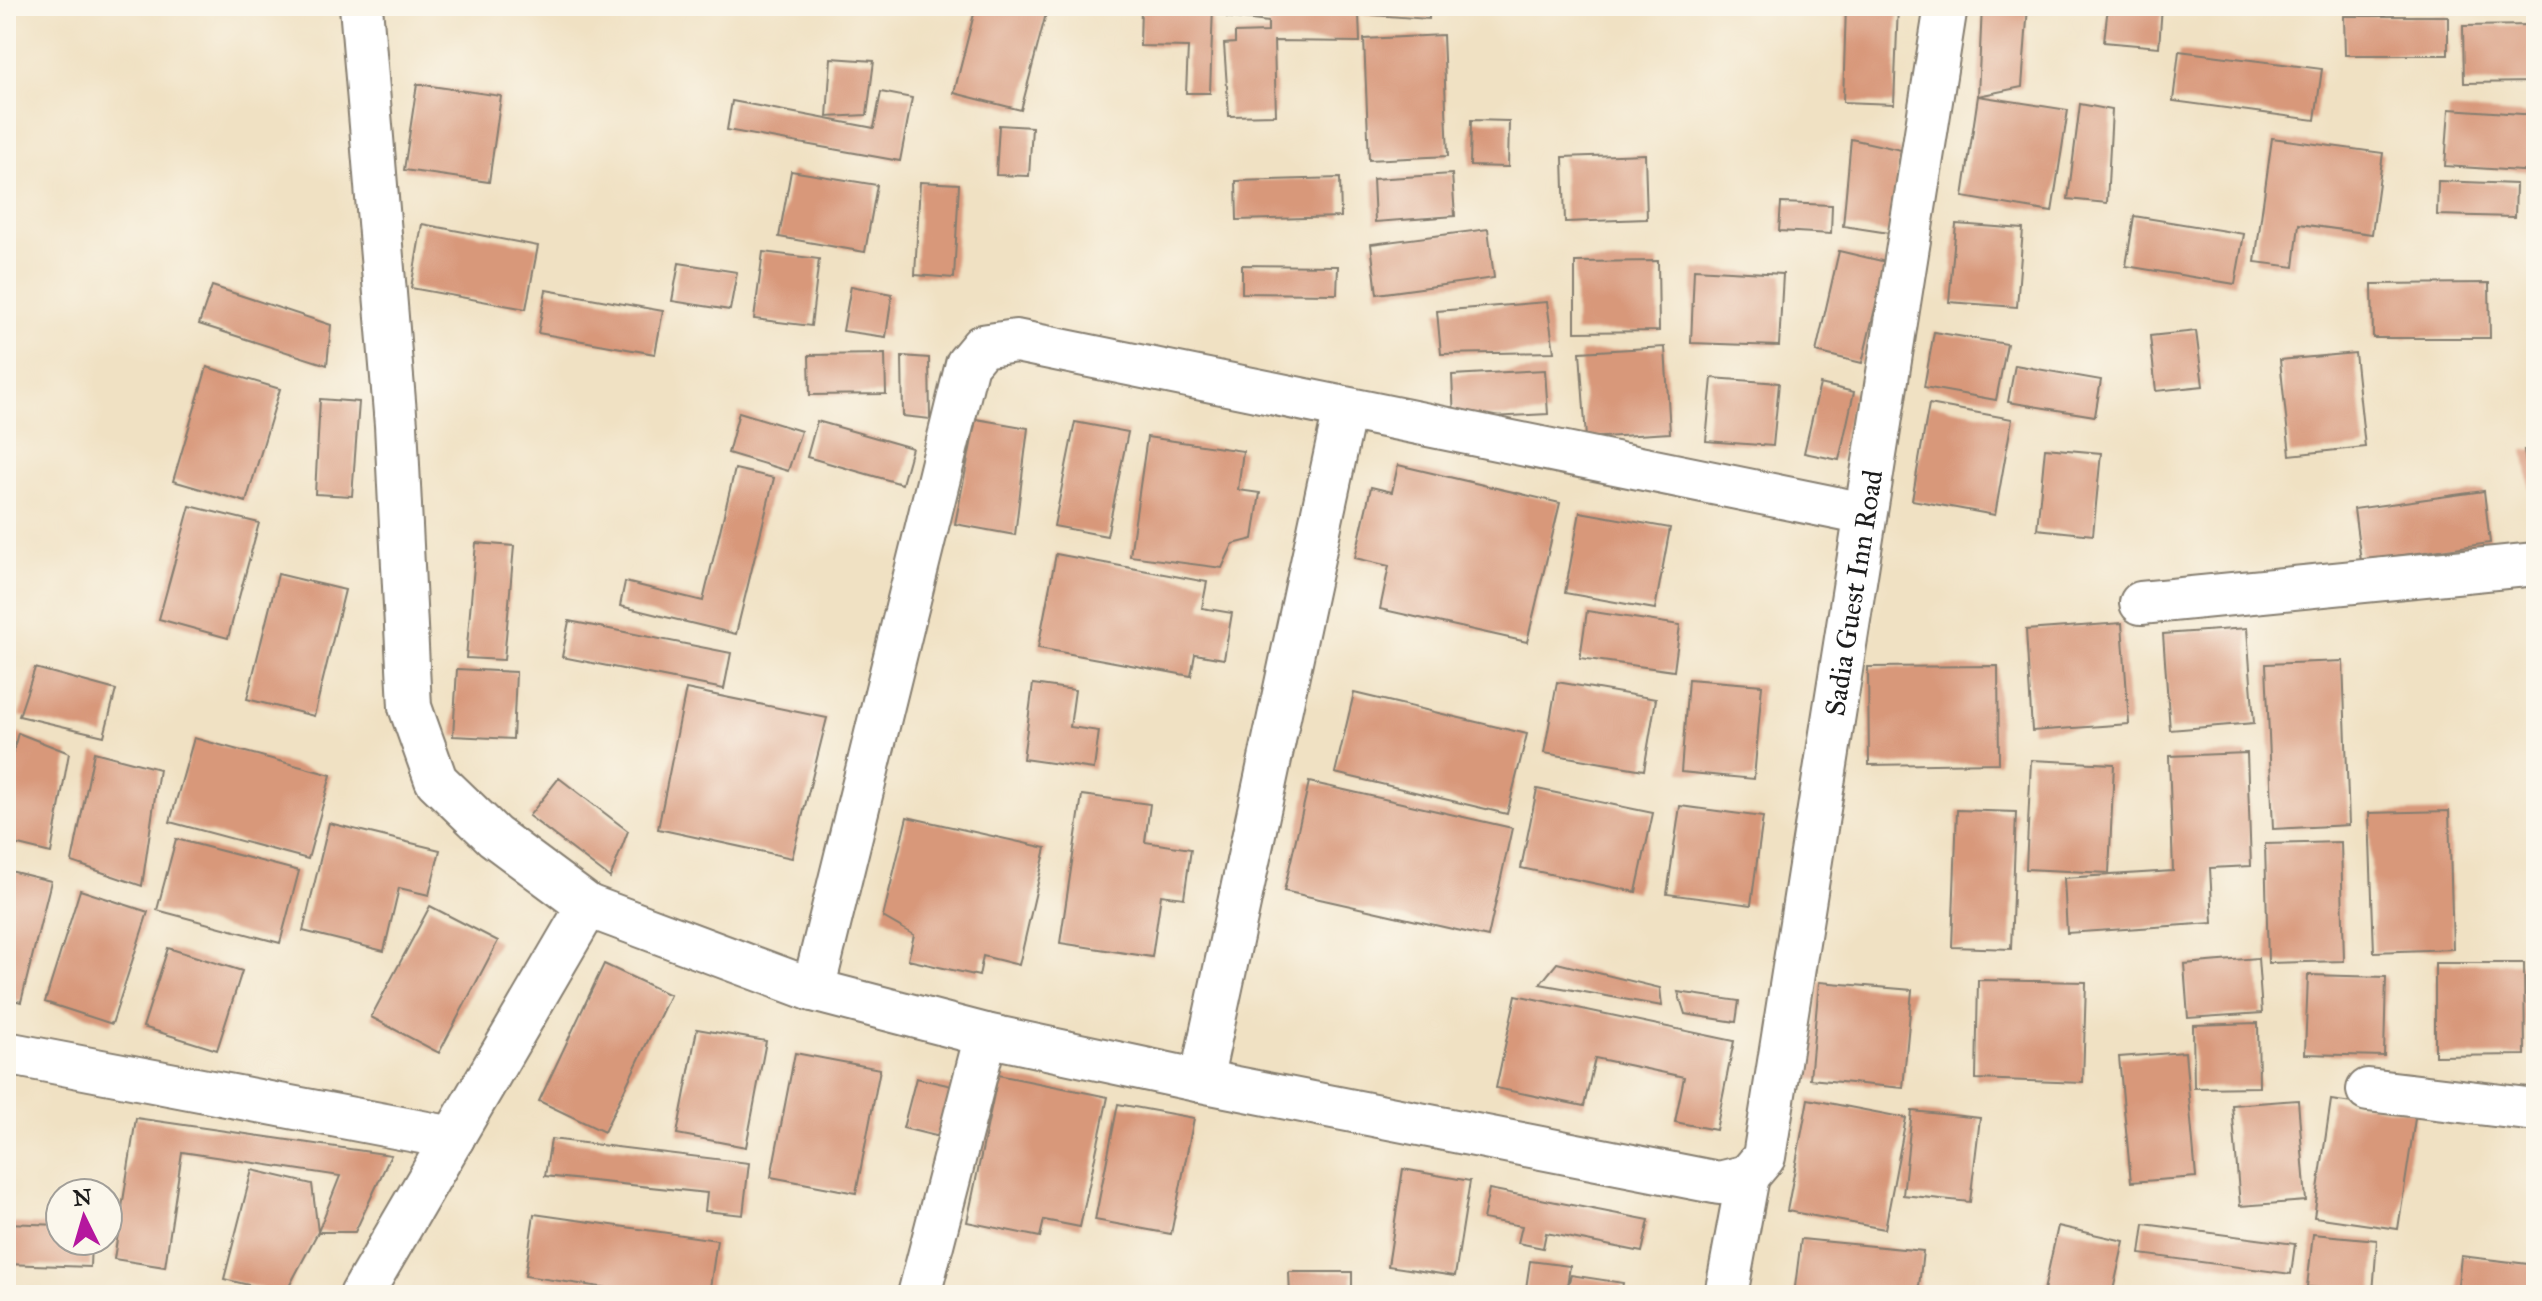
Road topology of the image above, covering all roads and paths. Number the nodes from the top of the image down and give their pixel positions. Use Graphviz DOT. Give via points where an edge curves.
graph roads {
  1 [pos="361,6"];
  2 [pos="1946,6"];
  3 [pos="1345,409"];
  4 [pos="1865,514"];
  5 [pos="2536,564"];
  6 [pos="2141,603"];
  7 [pos="588,906"];
  8 [pos="813,990"];
  9 [pos="986,1035"];
  10 [pos="6,1053"];
  11 [pos="1201,1081"];
  12 [pos="2368,1090"];
  13 [pos="2536,1110"];
  14 [pos="453,1138"];
  15 [pos="1748,1176"];
  16 [pos="361,1295"];
  17 [pos="919,1295"];
  18 [pos="1726,1295"];
  1 -- 7 [label="street" via="396,425 410,707 436,780 494,836"];
  2 -- 4 [label="street, Sadia Guest Inn Road"];
  3 -- 4 [label="street"];
  3 -- 8 [label="street" via="1016,341 982,346 967,364"];
  3 -- 11 [label="street"];
  4 -- 15 [label="street, Sadia Guest Inn Road" via="1764,1157"];
  5 -- 6 [label="street"];
  7 -- 8 [label="street"];
  7 -- 14 [label="street"];
  8 -- 9 [label="street"];
  9 -- 11 [label="street"];
  9 -- 17 [label="street"];
  10 -- 14 [label="street"];
  11 -- 15 [label="street" via="1719,1183"];
  12 -- 13 [label="street"];
  14 -- 16 [label="street"];
  15 -- 18 [label="street, Sadia Guest Inn Road"];
}
